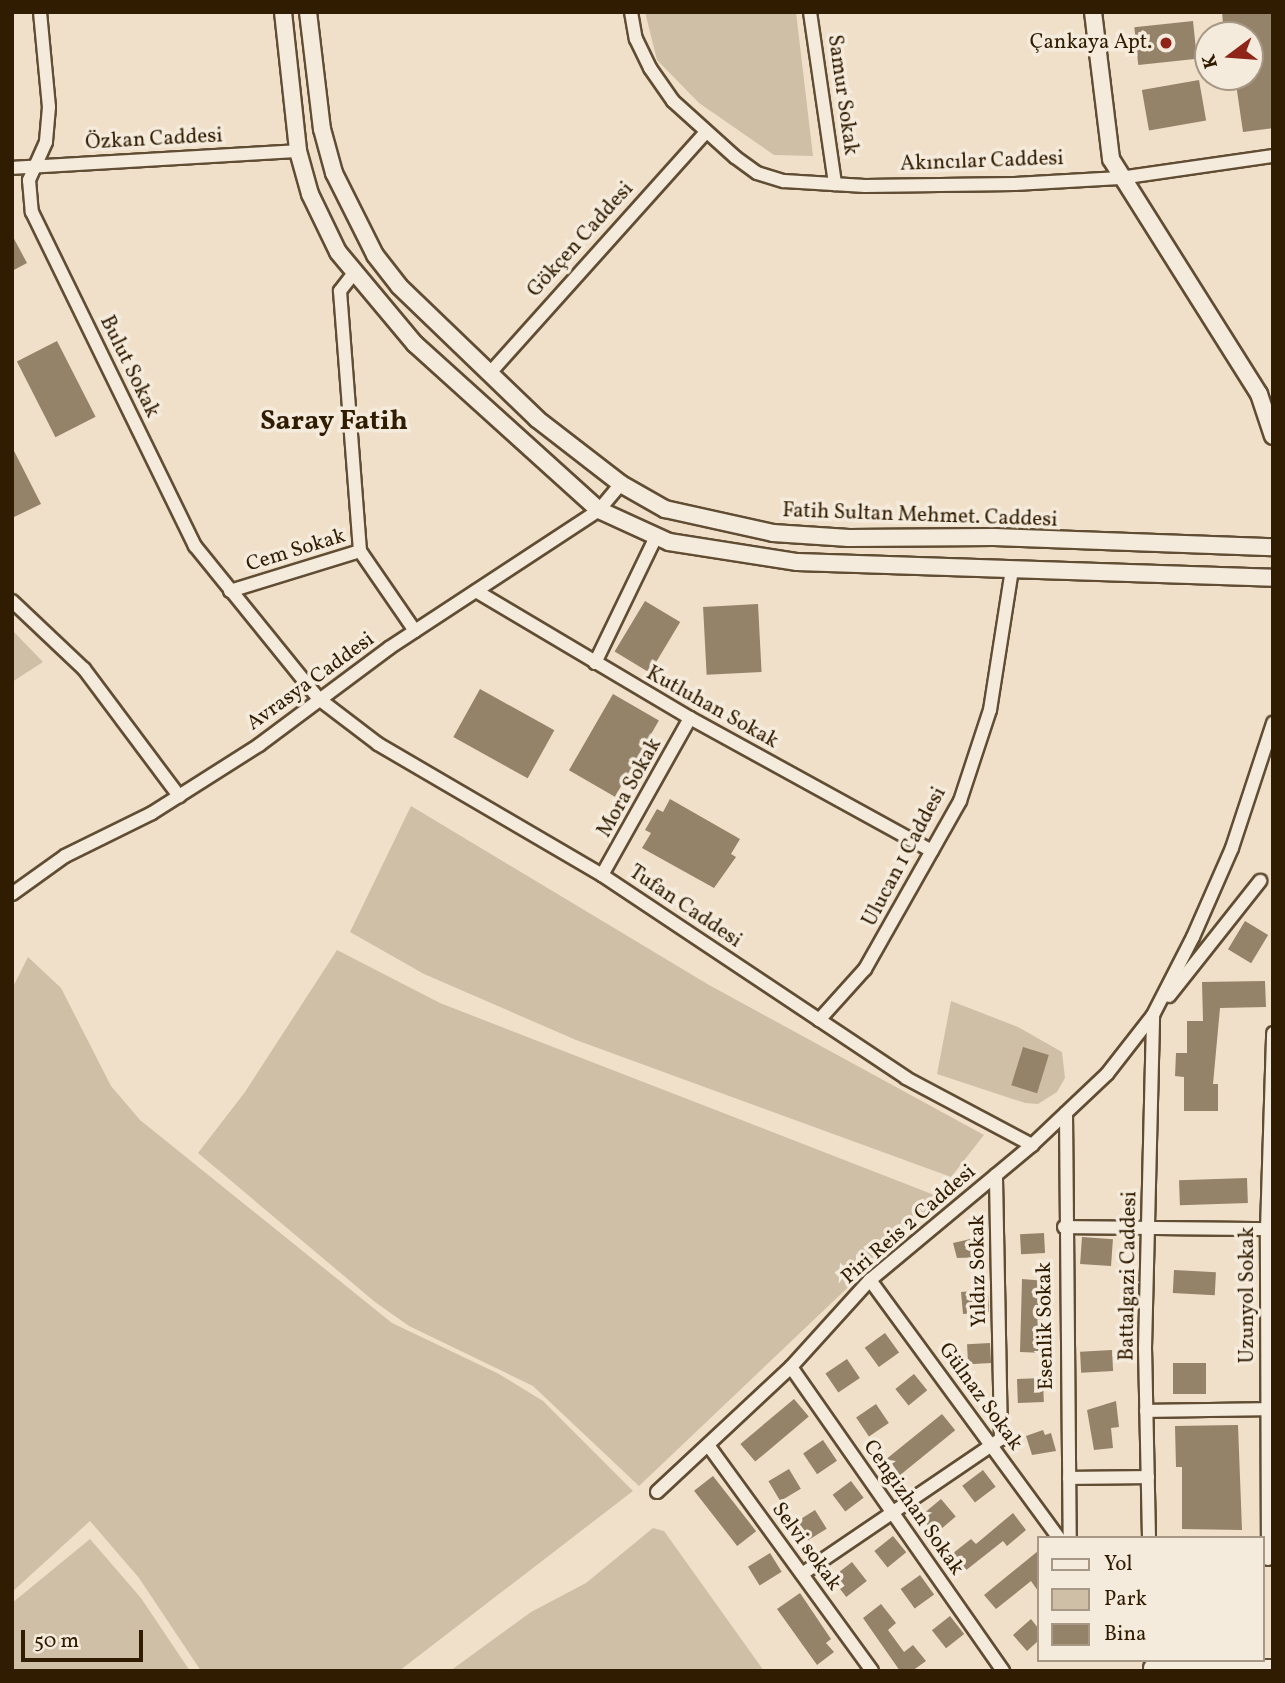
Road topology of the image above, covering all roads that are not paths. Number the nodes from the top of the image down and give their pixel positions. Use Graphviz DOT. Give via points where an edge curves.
graph roads {
  1 [pos="40,12"];
  2 [pos="283,12"];
  3 [pos="308,12"];
  4 [pos="631,12"];
  5 [pos="810,12"];
  6 [pos="1093,12"];
  7 [pos="704,134"];
  8 [pos="298,151"];
  9 [pos="1273,156"];
  10 [pos="36,167"];
  11 [pos="12,168"];
  12 [pos="1120,178"];
  13 [pos="835,184"];
  14 [pos="354,273"];
  15 [pos="489,374"];
  16 [pos="1269,409"];
  17 [pos="1273,436"];
  18 [pos="621,484"];
  19 [pos="599,510"];
  20 [pos="656,537"];
  21 [pos="1273,547"];
  22 [pos="360,551"];
  23 [pos="1012,569"];
  24 [pos="1273,578"];
  25 [pos="230,591"];
  26 [pos="476,591"];
  27 [pos="12,601"];
  28 [pos="415,631"];
  29 [pos="595,663"];
  30 [pos="319,699"];
  31 [pos="690,718"];
  32 [pos="1273,723"];
  33 [pos="179,796"];
  34 [pos="932,851"];
  35 [pos="603,875"];
  36 [pos="1260,881"];
  37 [pos="12,894"];
  38 [pos="1153,1015"];
  39 [pos="818,1020"];
  40 [pos="1273,1032"];
  41 [pos="1066,1113"];
  42 [pos="1032,1144"];
  43 [pos="996,1175"];
  44 [pos="1064,1227"];
  45 [pos="1270,1229"];
  46 [pos="1149,1230"];
  47 [pos="870,1280"];
  48 [pos="790,1367"];
  49 [pos="1269,1409"];
  50 [pos="1146,1411"];
  51 [pos="708,1446"];
  52 [pos="992,1447"];
  53 [pos="1148,1477"];
  54 [pos="1069,1479"];
  55 [pos="657,1492"];
  56 [pos="895,1515"];
  57 [pos="1058,1536"];
  58 [pos="1070,1536"];
  59 [pos="1149,1536"];
  60 [pos="1268,1559"];
  61 [pos="802,1574"];
  62 [pos="1150,1663"];
  63 [pos="1273,1668"];
  64 [pos="872,1671"];
  65 [pos="1003,1671"];
  1 -- 10 [label="street, Bulut Sokak" via="49,107 46,142"];
  2 -- 8 [label="street"];
  3 -- 15 [label="street, Fatih Sultan Mehmet. Caddesi" via="321,129 349,207 374,256 399,286"];
  4 -- 7 [label="street, Akıncılar Caddesi" via="636,39 650,68"];
  5 -- 13 [label="street, Samur Sokak"];
  6 -- 12 [label="street" via="1111,159"];
  7 -- 13 [label="street, Akıncılar Caddesi" via="757,173 784,181"];
  7 -- 15 [label="street, Gökçen Caddesi"];
  8 -- 10 [label="street, Özkan Caddesi"];
  8 -- 14 [label="street" via="310,194"];
  9 -- 12 [label="street, Akıncılar Caddesi"];
  10 -- 11 [label="street, Özkan Caddesi"];
  10 -- 25 [label="street, Bulut Sokak" via="28,188 32,212 195,546"];
  12 -- 13 [label="street, Akıncılar Caddesi" via="942,186"];
  12 -- 16 [label="street"];
  14 -- 19 [label="street" via="415,344"];
  14 -- 22 [label="street" via="340,291"];
  15 -- 18 [label="street, Fatih Sultan Mehmet. Caddesi" via="537,419"];
  16 -- 17 [label="street"];
  18 -- 19 [label="street, Avrasya Caddesi"];
  18 -- 21 [label="street, Fatih Sultan Mehmet. Caddesi" via="665,509 695,519 773,533"];
  19 -- 20 [label="street"];
  19 -- 26 [label="street, Avrasya Caddesi"];
  20 -- 23 [label="street" via="711,552 797,562"];
  20 -- 29 [label="street"];
  22 -- 25 [label="street, Cem Sokak"];
  22 -- 28 [label="street, Cem Sokak"];
  23 -- 24 [label="street"];
  23 -- 34 [label="street, Ulucan 1 Caddesi" via="990,710 960,801"];
  25 -- 30 [label="street, Bulut Sokak" via="256,617"];
  26 -- 28 [label="street, Avrasya Caddesi"];
  26 -- 29 [label="street, Kutluhan Sokak"];
  27 -- 33 [label="street" via="92,678"];
  28 -- 30 [label="street, Avrasya Caddesi"];
  29 -- 31 [label="street, Kutluhan Sokak"];
  30 -- 33 [label="street, Avrasya Caddesi" via="259,745"];
  30 -- 35 [label="street, Tufan Caddesi" via="378,744"];
  31 -- 34 [label="street, Kutluhan Sokak"];
  31 -- 35 [label="street, Mora Sokak"];
  32 -- 38 [label="street, Piri Reis 2 Caddesi" via="1232,848"];
  33 -- 37 [label="street, Avrasya Caddesi" via="65,856"];
  34 -- 39 [label="street, Ulucan 1 Caddesi" via="865,969"];
  35 -- 39 [label="street, Tufan Caddesi"];
  36 -- 38 [label="street, Piri Reis 2 Caddesi"];
  38 -- 41 [label="street, Piri Reis 2 Caddesi" via="1107,1074"];
  38 -- 46 [label="street, Battalgazi Caddesi"];
  39 -- 42 [label="street, Tufan Caddesi" via="906,1078"];
  40 -- 45 [label="street, Uzunyol Sokak"];
  41 -- 42 [label="street, Piri Reis 2 Caddesi"];
  41 -- 44 [label="street, Esenlik Sokak"];
  42 -- 43 [label="street, Piri Reis 2 Caddesi"];
  43 -- 47 [label="street, Piri Reis 2 Caddesi"];
  43 -- 52 [label="street, Yıldız Sokak" via="1001,1439"];
  44 -- 46 [label="street"];
  44 -- 54 [label="street, Esenlik Sokak"];
  45 -- 46 [label="street"];
  45 -- 49 [label="street, Uzunyol Sokak"];
  46 -- 50 [label="street, Battalgazi Caddesi"];
  47 -- 48 [label="street, Piri Reis 2 Caddesi"];
  47 -- 52 [label="street, Gülnaz Sokak"];
  48 -- 51 [label="street, Piri Reis 2 Caddesi"];
  48 -- 56 [label="street, Cengizhan Sokak"];
  49 -- 50 [label="street"];
  49 -- 60 [label="street, Uzunyol Sokak"];
  50 -- 53 [label="street, Battalgazi Caddesi"];
  51 -- 55 [label="street, Piri Reis 2 Caddesi"];
  51 -- 61 [label="street, Selvi sokak"];
  52 -- 56 [label="street"];
  52 -- 57 [label="street, Gülnaz Sokak"];
  53 -- 54 [label="street"];
  53 -- 59 [label="street, Battalgazi Caddesi"];
  54 -- 58 [label="street, Esenlik Sokak"];
  56 -- 61 [label="street"];
  56 -- 65 [label="street, Cengizhan Sokak"];
  61 -- 64 [label="street, Selvi sokak"];
  62 -- 63 [label="street"];
}
